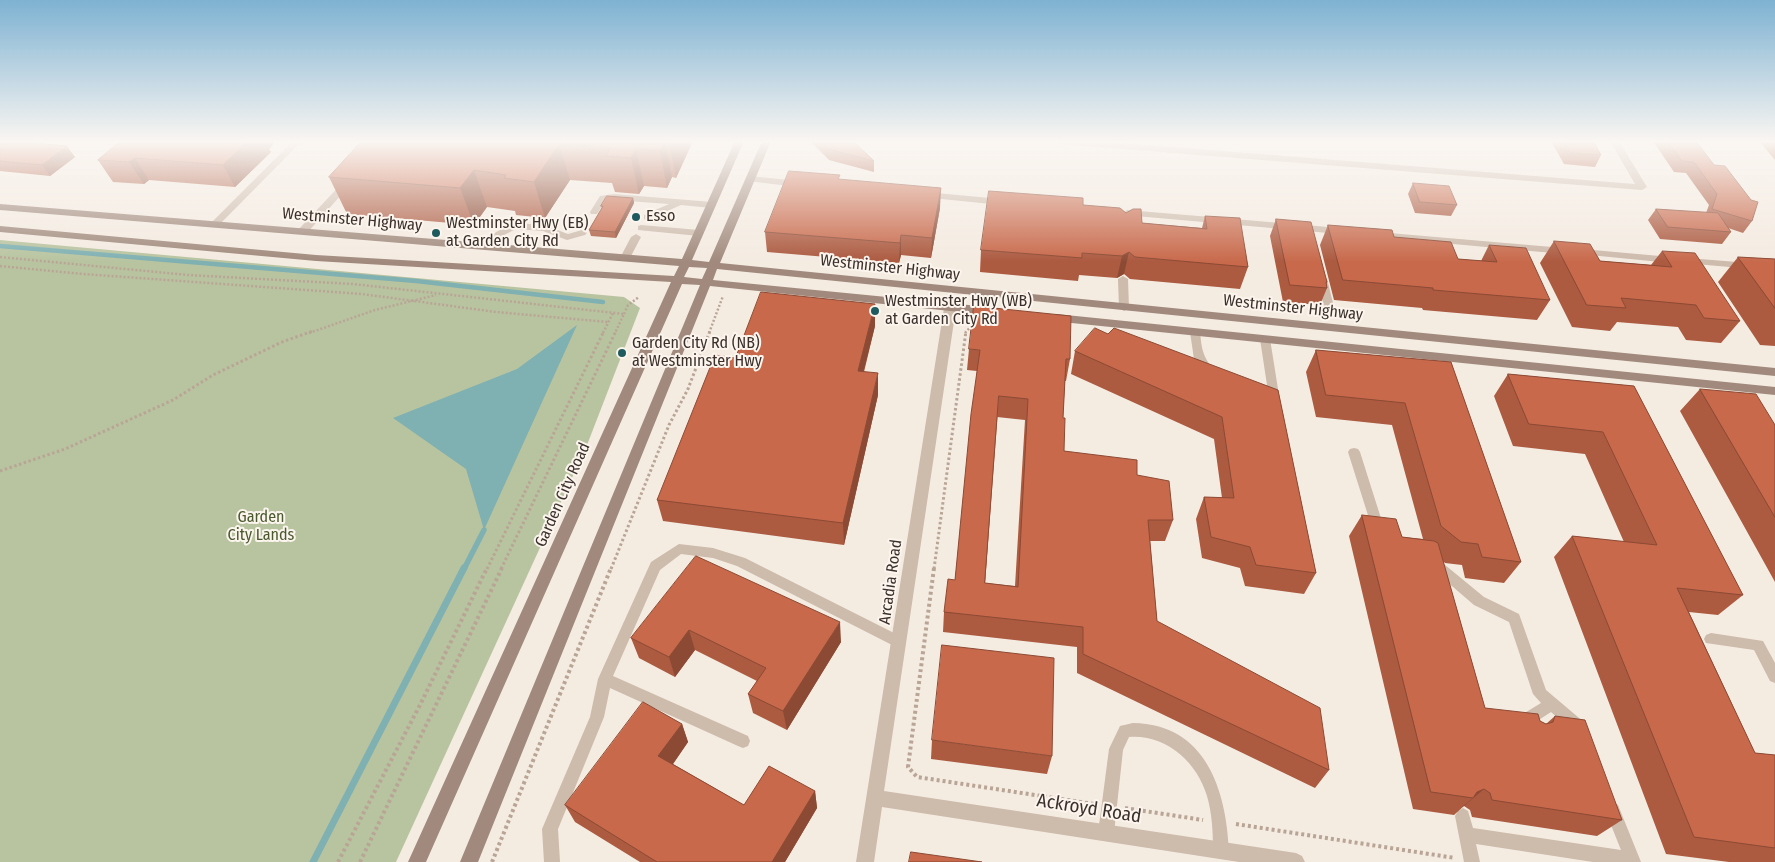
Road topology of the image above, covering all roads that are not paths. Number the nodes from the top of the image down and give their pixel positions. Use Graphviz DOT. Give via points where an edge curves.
graph roads {
  1 [pos="258,181"];
  2 [pos="348,181"];
  3 [pos="722,181"];
  4 [pos="749,181"];
  5 [pos="765,181"];
  6 [pos="1569,181"];
  7 [pos="1638,181"];
  8 [pos="810,185"];
  9 [pos="917,194"];
  10 [pos="680,203"];
  11 [pos="1014,203"];
  12 [pos="712,205"];
  13 [pos="0,207"];
  14 [pos="594,212"];
  15 [pos="647,216"];
  16 [pos="1122,221"];
  17 [pos="214,225"];
  18 [pos="641,228"];
  19 [pos="0,229"];
  20 [pos="302,232"];
  21 [pos="1348,232"];
  22 [pos="582,233"];
  23 [pos="699,233"];
  24 [pos="1368,234"];
  25 [pos="567,237"];
  26 [pos="636,238"];
  27 [pos="486,247"];
  28 [pos="558,253"];
  29 [pos="625,258"];
  30 [pos="686,263"];
  31 [pos="1318,265"];
  32 [pos="713,266"];
  33 [pos="1775,268"];
  34 [pos="1123,279"];
  35 [pos="678,280"];
  36 [pos="706,283"];
  37 [pos="950,308"];
  38 [pos="1124,308"];
  39 [pos="1330,311"];
  40 [pos="999,312"];
  41 [pos="1048,318"];
  42 [pos="1195,332"];
  43 [pos="1265,339"];
  44 [pos="1775,372"];
  45 [pos="1223,378"];
  46 [pos="1249,387"];
  47 [pos="1775,391"];
  48 [pos="1354,452"];
  49 [pos="1394,538"];
  50 [pos="1426,557"];
  51 [pos="1711,640"];
  52 [pos="899,642"];
  53 [pos="1775,677"];
  54 [pos="605,679"];
  55 [pos="1552,704"];
  56 [pos="1526,734"];
  57 [pos="743,741"];
  58 [pos="1588,741"];
  59 [pos="1608,796"];
  60 [pos="876,798"];
  61 [pos="1463,816"];
  62 [pos="1106,833"];
  63 [pos="1466,835"];
  64 [pos="1221,850"];
  65 [pos="1472,861"];
  66 [pos="1632,861"];
  67 [pos="417,862"];
  68 [pos="469,862"];
  69 [pos="552,862"];
  70 [pos="865,862"];
  71 [pos="1296,862"];
  1 -- 17 [label="lane"];
  2 -- 20 [label="street"];
  3 -- 12 [label="main road, Garden City Road"];
  4 -- 32 [label="main road"];
  5 -- 8 [label="lane"];
  6 -- 7 [label="street" via="1642,187"];
  9 -- 11 [label="lane"];
  10 -- 12 [label="lane"];
  10 -- 14 [label="lane" via="603,198"];
  10 -- 15 [label="lane"];
  12 -- 23 [label="main road, Garden City Road"];
  13 -- 17 [label="main road, Westminster Highway"];
  16 -- 21 [label="lane" via="1122,212 1310,233"];
  17 -- 20 [label="main road, Westminster Highway"];
  18 -- 23 [label="lane"];
  19 -- 35 [label="main road, Westminster Highway" via="316,258 558,270"];
  20 -- 27 [label="main road, Westminster Highway"];
  22 -- 25 [label="lane"];
  23 -- 30 [label="main road, Garden City Road"];
  24 -- 33 [label="lane"];
  25 -- 27 [label="lane" via="544,228 514,226 499,234"];
  25 -- 28 [label="lane"];
  26 -- 29 [label="lane"];
  27 -- 28 [label="main road, Westminster Highway"];
  28 -- 29 [label="main road, Westminster Highway"];
  29 -- 30 [label="main road, Westminster Highway"];
  30 -- 32 [label="main road, Westminster Highway"];
  30 -- 35 [label="main road, Garden City Road"];
  31 -- 39 [label="lane"];
  32 -- 36 [label="main road"];
  32 -- 38 [label="main road, Westminster Highway"];
  34 -- 38 [label="lane"];
  35 -- 36 [label="main road, Westminster Highway"];
  35 -- 67 [label="main road, Garden City Road"];
  36 -- 37 [label="main road, Westminster Highway"];
  36 -- 68 [label="main road"];
  37 -- 40 [label="main road, Westminster Highway"];
  37 -- 52 [label="street, Arcadia Road"];
  38 -- 44 [label="main road, Westminster Highway"];
  41 -- 42 [label="main road, Westminster Highway"];
  42 -- 43 [label="main road, Westminster Highway"];
  42 -- 45 [label="lane" via="1203,367"];
  43 -- 46 [label="lane" via="1273,389"];
  43 -- 47 [label="main road, Westminster Highway"];
  48 -- 49 [label="lane" via="1378,530"];
  50 -- 55 [label="lane" via="1479,601 1514,618 1540,694"];
  51 -- 53 [label="lane" via="1758,645"];
  52 -- 54 [label="lane" via="741,562 713,553 679,549 655,566"];
  52 -- 60 [label="street, Arcadia Road"];
  54 -- 57 [label="lane"];
  54 -- 69 [label="lane" via="598,718 550,828"];
  55 -- 56 [label="lane" via="1528,719"];
  55 -- 58 [label="lane" via="1584,732"];
  59 -- 66 [label="lane"];
  60 -- 62 [label="street, Ackroyd Road"];
  60 -- 70 [label="street, Arcadia Road"];
  61 -- 63 [label="lane"];
  62 -- 64 [label="street, Ackroyd Road"];
  62 -- 64 [label="lane" via="1116,749 1125,731 1142,729 1173,739 1200,763 1211,784 1220,822"];
  63 -- 65 [label="lane"];
  63 -- 66 [label="lane"];
  64 -- 71 [label="street, Ackroyd Road"];
}
